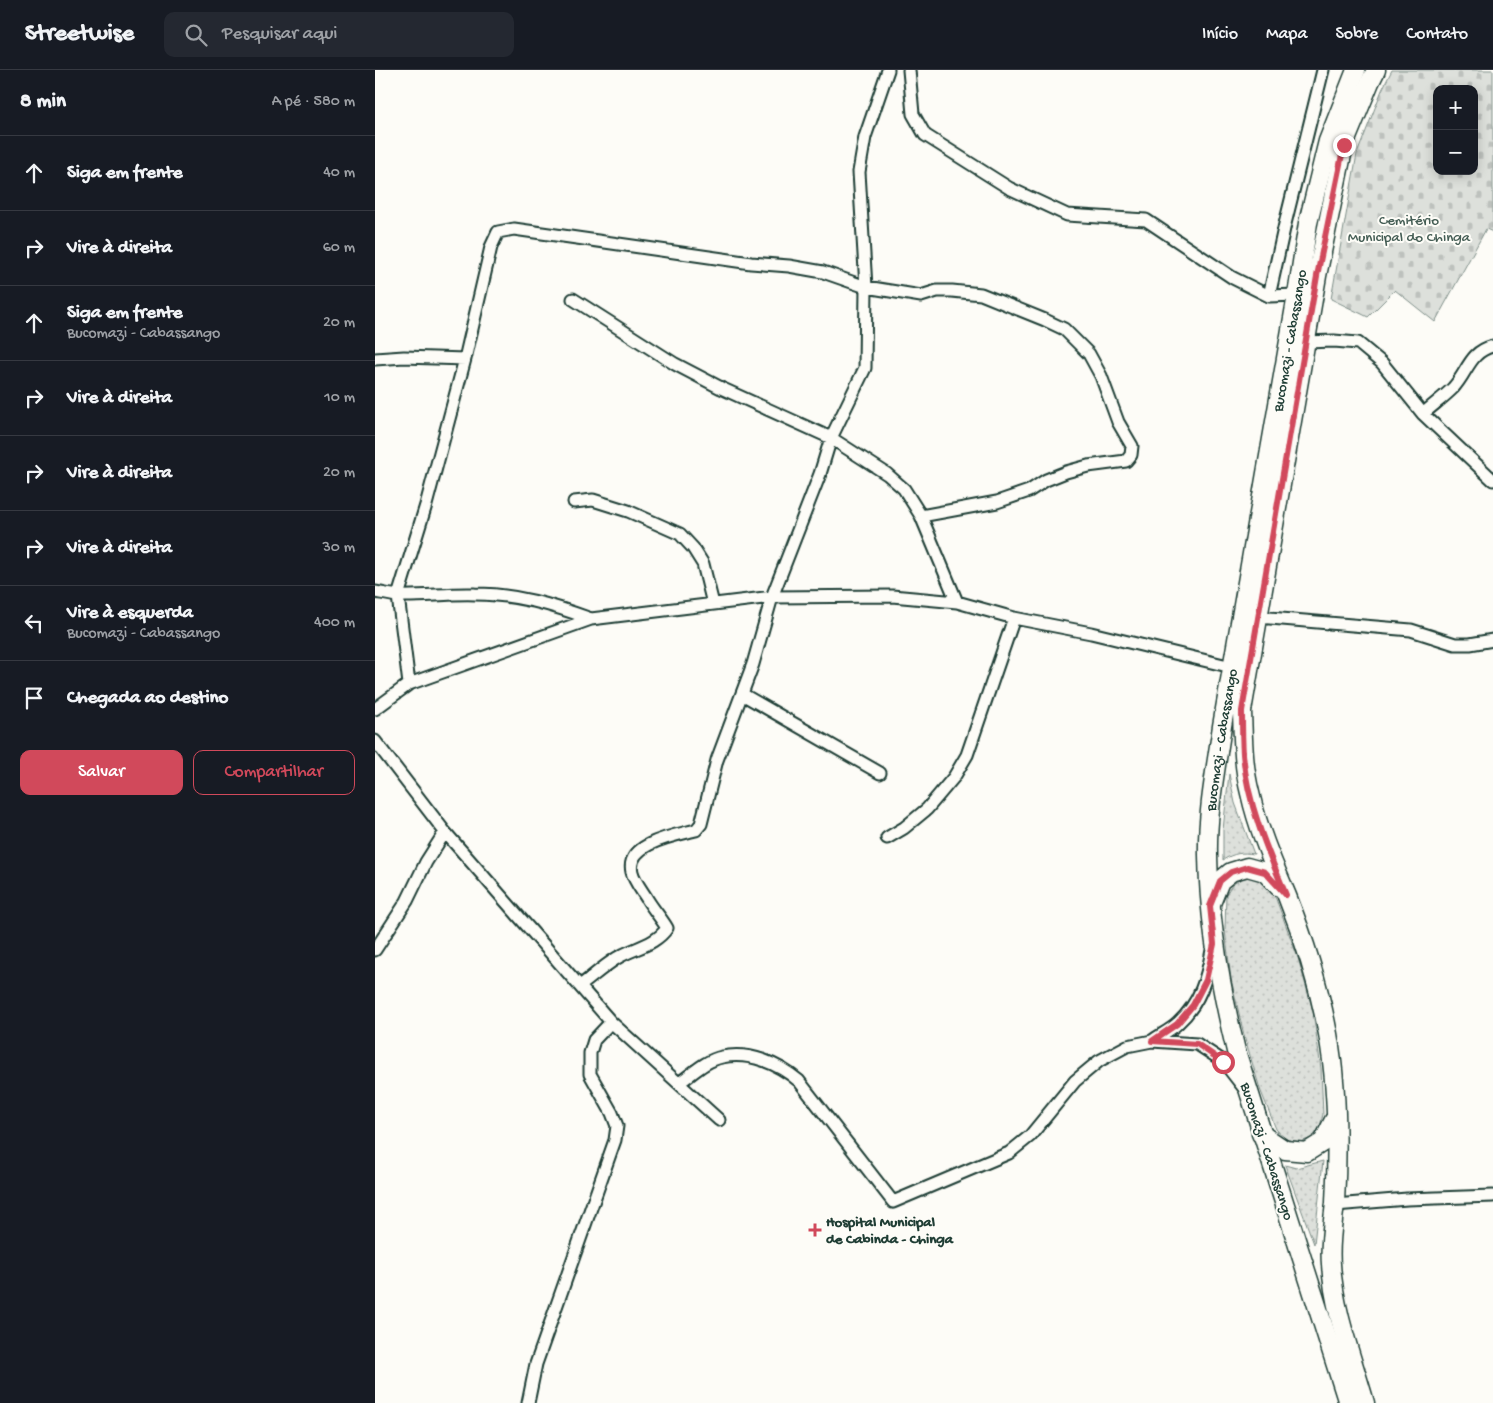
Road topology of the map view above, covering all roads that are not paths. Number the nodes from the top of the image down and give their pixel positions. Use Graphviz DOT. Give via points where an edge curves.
graph roads {
  1 [pos="888,70"];
  2 [pos="909,70"];
  3 [pos="1323,70"];
  4 [pos="1356,70"];
  5 [pos="1376,70"];
  6 [pos="866,287"];
  7 [pos="1269,296"];
  8 [pos="1297,296"];
  9 [pos="573,299"];
  10 [pos="1306,342"];
  11 [pos="1493,346"];
  12 [pos="375,359"];
  13 [pos="465,359"];
  14 [pos="1423,414"];
  15 [pos="831,438"];
  16 [pos="1493,480"];
  17 [pos="574,502"];
  18 [pos="921,516"];
  19 [pos="375,592"];
  20 [pos="398,596"];
  21 [pos="772,597"];
  22 [pos="957,602"];
  23 [pos="713,604"];
  24 [pos="1257,617"];
  25 [pos="1014,618"];
  26 [pos="591,619"];
  27 [pos="1493,640"];
  28 [pos="1232,667"];
  29 [pos="409,684"];
  30 [pos="742,694"];
  31 [pos="375,709"];
  32 [pos="375,741"];
  33 [pos="880,773"];
  34 [pos="445,832"];
  35 [pos="887,838"];
  36 [pos="1286,895"];
  37 [pos="1210,906"];
  38 [pos="1214,944"];
  39 [pos="375,950"];
  40 [pos="580,986"];
  41 [pos="611,1022"];
  42 [pos="1152,1041"];
  43 [pos="679,1084"];
  44 [pos="1250,1095"];
  45 [pos="1336,1116"];
  46 [pos="719,1120"];
  47 [pos="1261,1134"];
  48 [pos="1493,1196"];
  49 [pos="1335,1205"];
  50 [pos="528,1403"];
  51 [pos="1348,1403"];
  52 [pos="1365,1403"];
  1 -- 6 [label="street" via="865,136 859,172"];
  2 -- 7 [label="street" via="913,114 925,134 1009,188 1067,216 1146,220 1233,278"];
  3 -- 7 [label="street"];
  4 -- 8 [label="main road, Bucomazi - Cabassango" via="1328,141 1308,223"];
  5 -- 10 [label="main road, Bucomazi - Cabassango" via="1344,145"];
  6 -- 13 [label="street" via="823,272 789,266 514,229 498,232 491,247"];
  6 -- 15 [label="street" via="865,368"];
  6 -- 18 [label="street" via="921,296 937,291 981,294 1064,329 1089,354 1132,446 1126,461 1066,472 1029,491 997,502"];
  7 -- 8 [label="street"];
  8 -- 28 [label="main road, Bucomazi - Cabassango"];
  9 -- 15 [label="street" via="675,364"];
  10 -- 14 [label="street" via="1358,344 1382,362"];
  10 -- 24 [label="main road, Bucomazi - Cabassango"];
  11 -- 14 [label="street" via="1476,353 1455,386"];
  12 -- 13 [label="street"];
  13 -- 20 [label="street"];
  14 -- 16 [label="street"];
  15 -- 18 [label="street" via="887,474 904,489"];
  15 -- 21 [label="street"];
  17 -- 23 [label="street" via="593,500 680,534 703,564"];
  18 -- 22 [label="street"];
  19 -- 20 [label="street"];
  20 -- 26 [label="street" via="475,594 527,598"];
  20 -- 29 [label="street"];
  21 -- 22 [label="street" via="891,596"];
  21 -- 23 [label="street"];
  21 -- 30 [label="street"];
  22 -- 25 [label="street"];
  23 -- 26 [label="street"];
  24 -- 27 [label="street" via="1411,630 1455,644"];
  24 -- 36 [label="main road, Bucomazi - Cabassango" via="1242,711 1243,754 1252,801"];
  25 -- 28 [label="street"];
  25 -- 35 [label="street" via="963,762 927,809"];
  26 -- 29 [label="street"];
  28 -- 37 [label="main road, Bucomazi - Cabassango" via="1212,791 1208,853"];
  29 -- 31 [label="street"];
  30 -- 33 [label="street"];
  30 -- 40 [label="street" via="717,760 701,824 696,830 652,842 638,852 632,862 632,873 667,928 663,935 618,958"];
  32 -- 34 [label="street"];
  34 -- 39 [label="street" via="407,901"];
  34 -- 40 [label="street"];
  36 -- 37 [label="main road" via="1265,872 1247,867 1231,872 1220,881"];
  36 -- 45 [label="main road, Bucomazi - Cabassango" via="1318,985 1335,1082"];
  37 -- 38 [label="main road, Bucomazi - Cabassango"];
  38 -- 42 [label="street" via="1206,980 1193,1005 1177,1024"];
  38 -- 44 [label="main road, Bucomazi - Cabassango" via="1235,1050"];
  40 -- 41 [label="street"];
  41 -- 43 [label="street"];
  41 -- 50 [label="street" via="594,1040 590,1074 617,1126 615,1140 536,1364"];
  42 -- 43 [label="street" via="1127,1046 1099,1061 1075,1081 1030,1136 1009,1153 893,1202 799,1081 786,1070 754,1058 721,1057"];
  42 -- 44 [label="street" via="1197,1044 1223,1062"];
  43 -- 46 [label="street"];
  44 -- 47 [label="main road, Bucomazi - Cabassango"];
  45 -- 47 [label="main road" via="1323,1142 1307,1152 1285,1150"];
  45 -- 49 [label="main road, Bucomazi - Cabassango"];
  47 -- 51 [label="main road, Bucomazi - Cabassango"];
  48 -- 49 [label="street"];
  49 -- 52 [label="main road, Bucomazi - Cabassango" via="1331,1263 1333,1288"];
}
